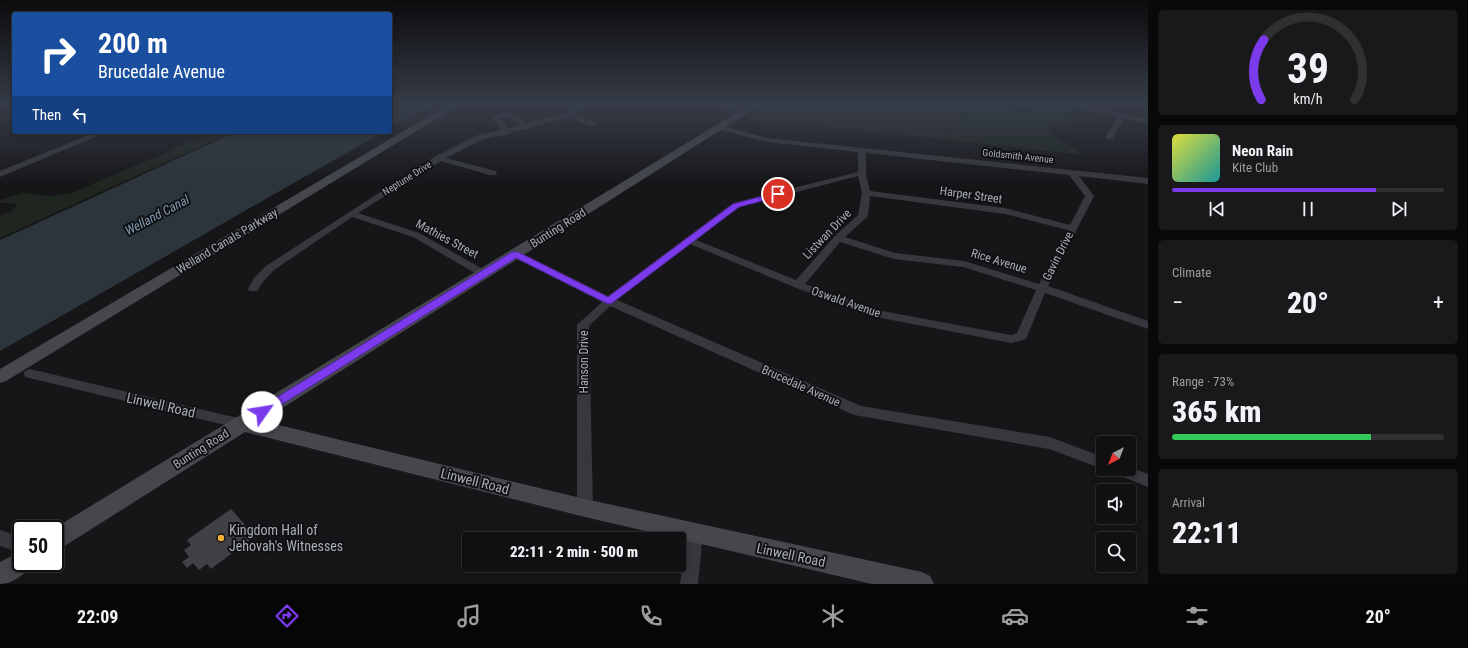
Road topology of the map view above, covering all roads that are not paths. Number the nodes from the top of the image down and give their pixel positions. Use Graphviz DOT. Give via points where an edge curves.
graph roads {
  1 [pos="407,132"];
  2 [pos="506,132"];
  3 [pos="712,132"];
  4 [pos="739,132"];
  5 [pos="1112,132"];
  6 [pos="98,134"];
  7 [pos="1109,138"];
  8 [pos="862,150"];
  9 [pos="439,158"];
  10 [pos="493,173"];
  11 [pos="862,173"];
  12 [pos="1072,173"];
  13 [pos="0,174"];
  14 [pos="1148,181"];
  15 [pos="866,193"];
  16 [pos="351,214"];
  17 [pos="1072,228"];
  18 [pos="838,238"];
  19 [pos="688,240"];
  20 [pos="515,254"];
  21 [pos="484,274"];
  22 [pos="798,285"];
  23 [pos="1042,288"];
  24 [pos="253,289"];
  25 [pos="608,301"];
  26 [pos="1148,325"];
  27 [pos="1011,339"];
  28 [pos="30,374"];
  29 [pos="0,377"];
  30 [pos="242,424"];
  31 [pos="1096,460"];
  32 [pos="1136,476"];
  33 [pos="1148,481"];
  34 [pos="585,508"];
  35 [pos="64,534"];
  36 [pos="695,534"];
  37 [pos="0,538"];
  38 [pos="12,542"];
  39 [pos="12,568"];
  40 [pos="0,575"];
  41 [pos="689,584"];
  42 [pos="922,584"];
  1 -- 29 [label="main road, Welland Canals Parkway"];
  2 -- 9 [label="street, Neptune Drive" via="481,137"];
  3 -- 20 [label="main road, Bunting Road"];
  4 -- 8 [label="street, Goldsmith Avenue" via="767,140"];
  5 -- 7 [label="street"];
  6 -- 13 [label="street"];
  8 -- 11 [label="street, Listwan Drive"];
  8 -- 12 [label="street, Goldsmith Avenue"];
  9 -- 10 [label="street"];
  9 -- 16 [label="street, Neptune Drive"];
  11 -- 15 [label="street, Listwan Drive"];
  11 -- 19 [label="street, Hanson Drive" via="736,205"];
  12 -- 14 [label="street, Goldsmith Avenue"];
  12 -- 17 [label="street, Gavin Drive" via="1090,196"];
  15 -- 17 [label="street, Harper Street" via="1005,211"];
  15 -- 18 [label="street, Listwan Drive" via="863,216"];
  16 -- 21 [label="street, Mathies Street" via="416,235"];
  16 -- 24 [label="street, Neptune Drive" via="270,268"];
  17 -- 23 [label="street, Gavin Drive"];
  18 -- 22 [label="street, Listwan Drive"];
  18 -- 23 [label="street, Rice Avenue" via="894,256 964,264"];
  19 -- 22 [label="street, Oswald Avenue"];
  19 -- 25 [label="street, Hanson Drive"];
  20 -- 21 [label="main road, Bunting Road"];
  20 -- 25 [label="street, Brucedale Avenue"];
  21 -- 30 [label="main road, Bunting Road"];
  22 -- 27 [label="street, Oswald Avenue" via="875,313"];
  23 -- 26 [label="street, Rice Avenue"];
  23 -- 27 [label="street, Gavin Drive" via="1022,336"];
  25 -- 31 [label="street, Brucedale Avenue" via="859,411 1050,443"];
  25 -- 34 [label="street, Hanson Drive" via="583,325"];
  28 -- 30 [label="street, Linwell Road"];
  30 -- 34 [label="main road, Linwell Road"];
  30 -- 35 [label="main road, Bunting Road"];
  32 -- 33 [label="street"];
  34 -- 36 [label="main road, Linwell Road"];
  36 -- 41 [label="street"];
  36 -- 42 [label="main road, Linwell Road"];
  37 -- 38 [label="street"];
  39 -- 40 [label="main road"];
}
